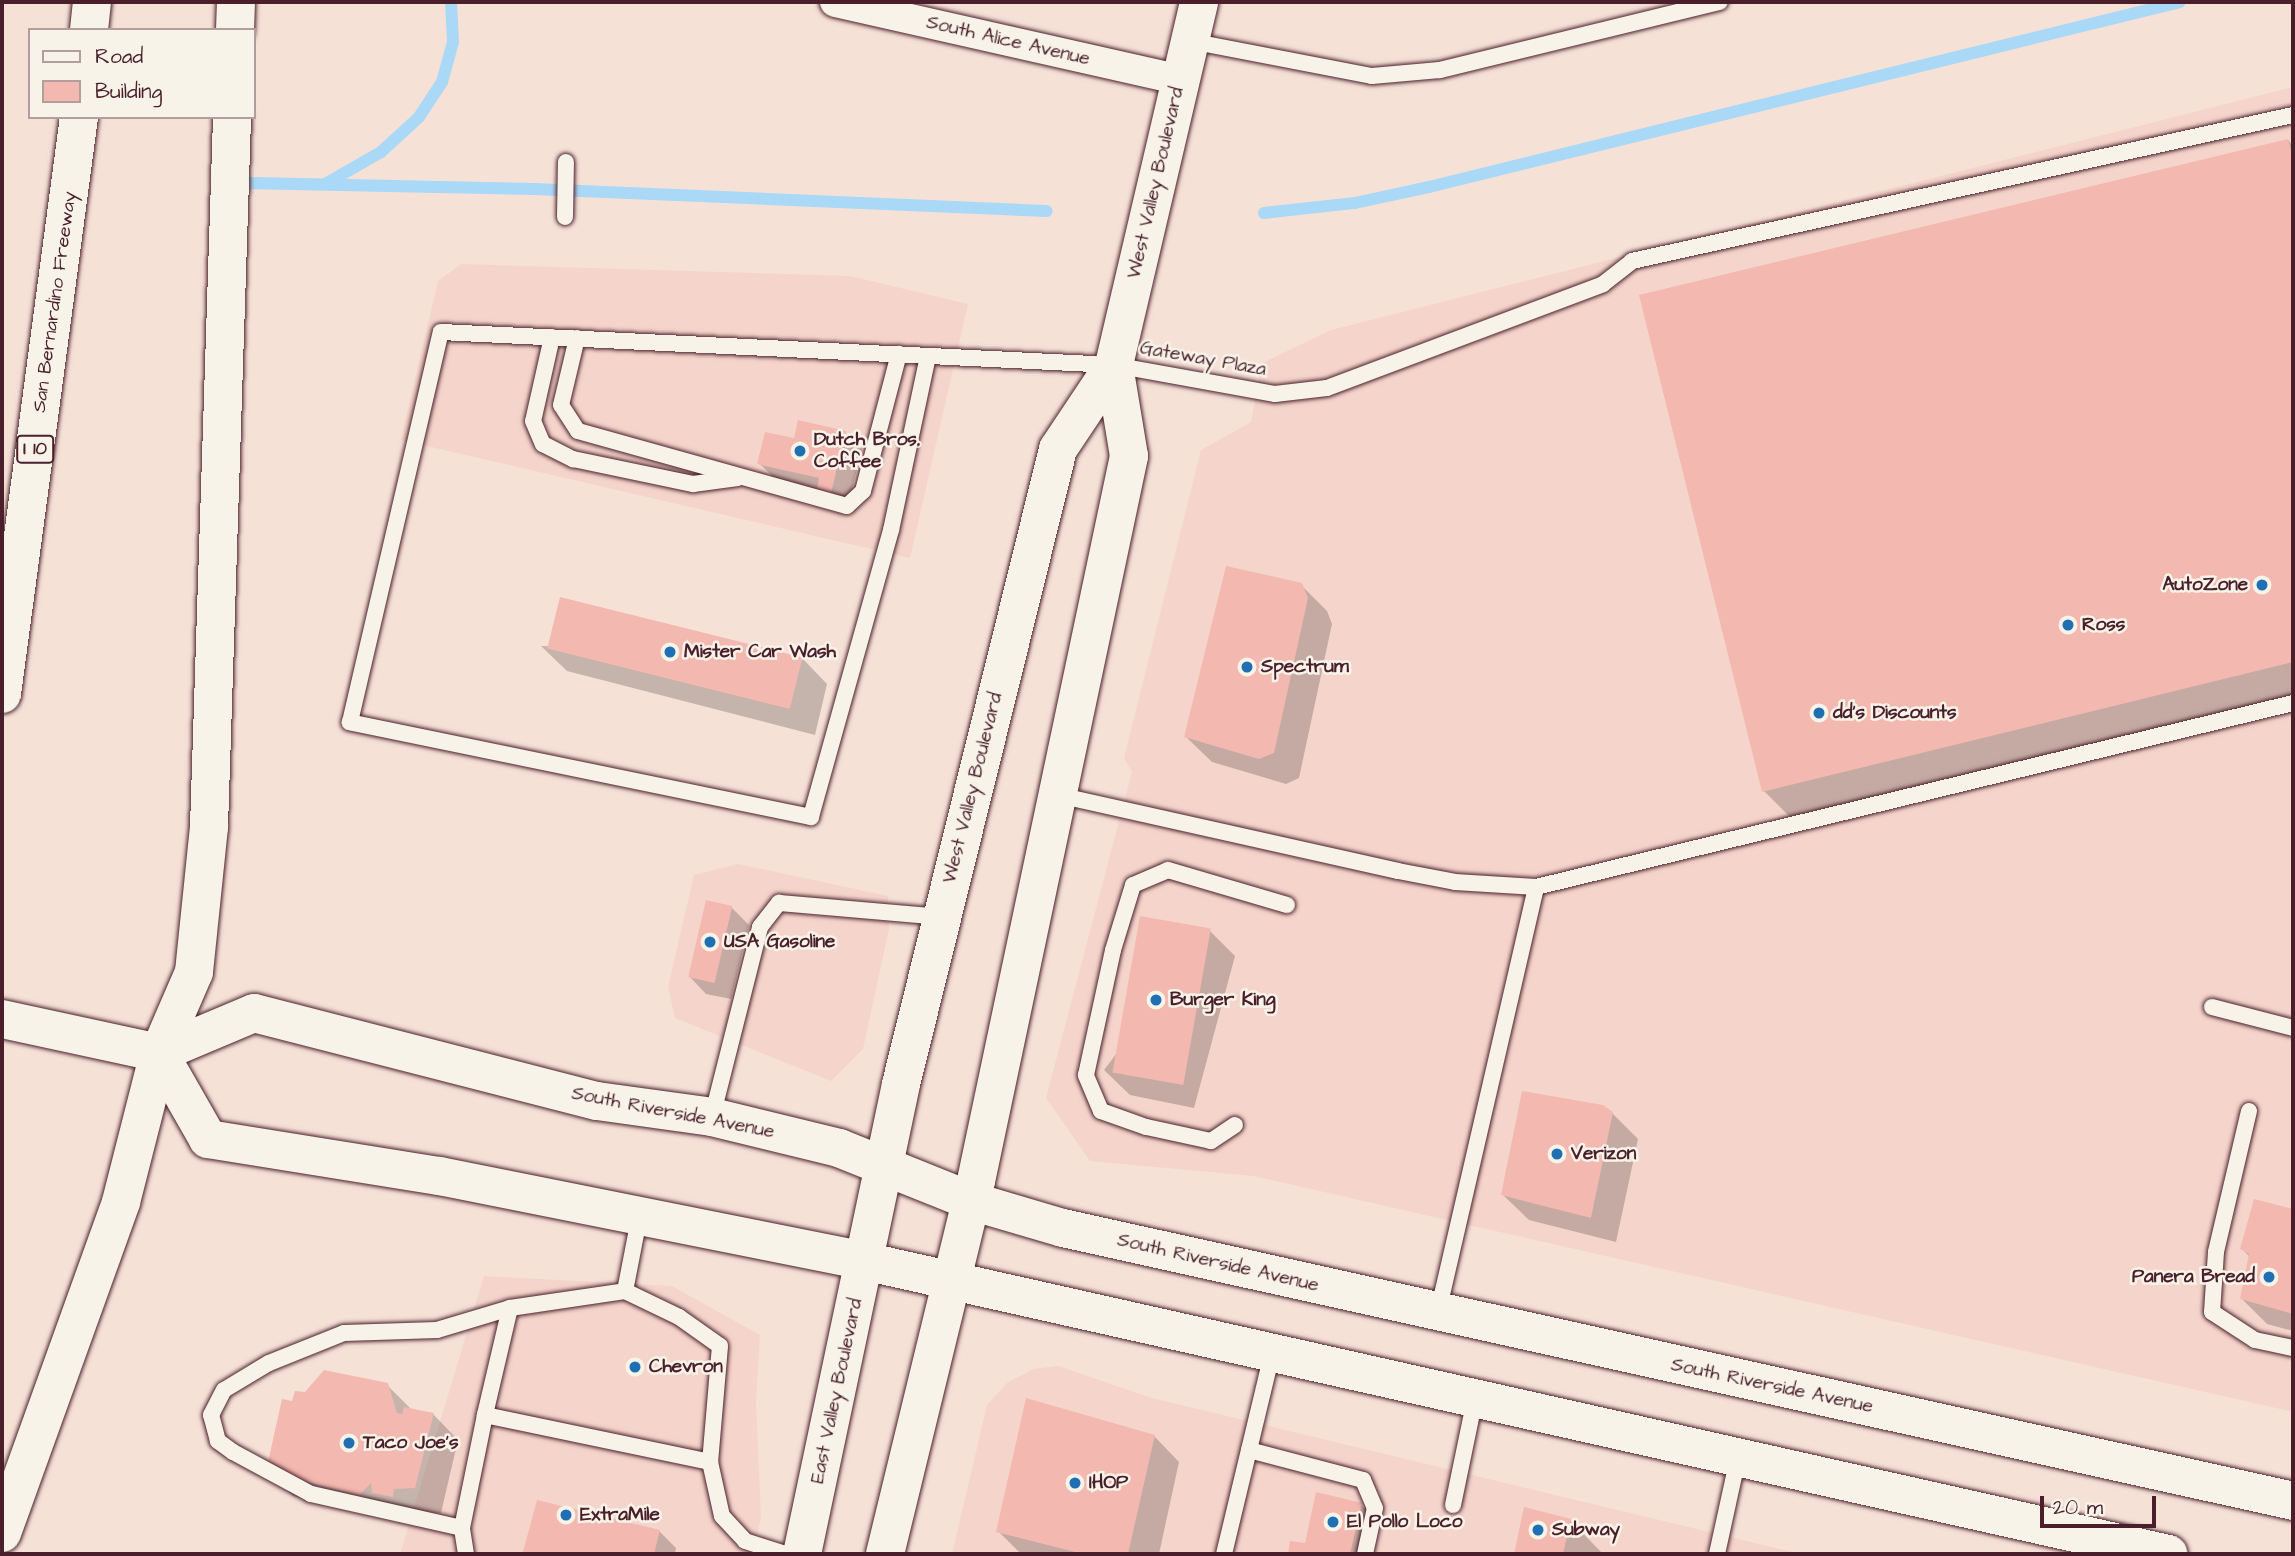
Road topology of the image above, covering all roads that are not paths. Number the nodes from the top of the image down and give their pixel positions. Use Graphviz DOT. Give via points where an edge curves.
graph roads {
  1 [pos="92,2"];
  2 [pos="236,2"];
  3 [pos="835,2"];
  4 [pos="1199,2"];
  5 [pos="1720,2"];
  6 [pos="89,28"];
  7 [pos="235,28"];
  8 [pos="1190,41"];
  9 [pos="1181,80"];
  10 [pos="2293,115"];
  11 [pos="232,119"];
  12 [pos="78,128"];
  13 [pos="566,162"];
  14 [pos="565,217"];
  15 [pos="552,337"];
  16 [pos="577,338"];
  17 [pos="899,354"];
  18 [pos="928,356"];
  19 [pos="1114,365"];
  20 [pos="738,478"];
  21 [pos="2,694"];
  22 [pos="2293,703"];
  23 [pos="1058,795"];
  24 [pos="1536,887"];
  25 [pos="1287,905"];
  26 [pos="942,917"];
  27 [pos="2212,1007"];
  28 [pos="2,1019"];
  29 [pos="2293,1028"];
  30 [pos="159,1053"];
  31 [pos="2249,1111"];
  32 [pos="712,1117"];
  33 [pos="1235,1125"];
  34 [pos="884,1165"];
  35 [pos="971,1201"];
  36 [pos="640,1214"];
  37 [pos="868,1244"];
  38 [pos="950,1279"];
  39 [pos="625,1291"];
  40 [pos="510,1308"];
  41 [pos="1438,1313"];
  42 [pos="2293,1348"];
  43 [pos="1272,1353"];
  44 [pos="1475,1399"];
  45 [pos="485,1415"];
  46 [pos="1249,1450"];
  47 [pos="1738,1458"];
  48 [pos="710,1462"];
  49 [pos="2293,1501"];
  50 [pos="1453,1505"];
  51 [pos="462,1528"];
  52 [pos="2,1533"];
  53 [pos="466,1554"];
  54 [pos="785,1554"];
  55 [pos="802,1554"];
  56 [pos="886,1554"];
  57 [pos="1224,1554"];
  58 [pos="1366,1554"];
  59 [pos="1717,1554"];
  60 [pos="2168,1554"];
  1 -- 6 [label="main road"];
  2 -- 7 [label="main road"];
  3 -- 9 [label="street, South Alice Avenue"];
  4 -- 8 [label="main road, West Valley Boulevard"];
  5 -- 8 [label="lane" via="1440,69 1372,76"];
  8 -- 9 [label="main road, West Valley Boulevard"];
  9 -- 19 [label="main road, West Valley Boulevard"];
  10 -- 19 [label="lane, Gateway Plaza" via="1632,261 1603,284 1327,388 1275,394"];
  11 -- 30 [label="main road" via="209,827 194,972"];
  12 -- 21 [label="main road, San Bernardino Freeway / I 10"];
  13 -- 14 [label="lane"];
  15 -- 16 [label="lane, Gateway Plaza"];
  15 -- 18 [label="lane, Gateway Plaza" via="441,332 350,723 810,817 891,530"];
  15 -- 20 [label="lane" via="533,421 543,444 573,459 693,484"];
  16 -- 17 [label="lane, Gateway Plaza"];
  16 -- 20 [label="lane" via="561,405 578,431 704,463"];
  17 -- 18 [label="lane, Gateway Plaza"];
  17 -- 20 [label="lane" via="863,491 847,506"];
  18 -- 19 [label="lane, Gateway Plaza"];
  19 -- 23 [label="main road, West Valley Boulevard" via="1129,456"];
  19 -- 26 [label="main road, West Valley Boulevard" via="1058,449"];
  22 -- 24 [label="lane"];
  23 -- 24 [label="lane" via="1455,882"];
  23 -- 35 [label="main road, West Valley Boulevard"];
  24 -- 41 [label="lane"];
  25 -- 33 [label="lane" via="1168,870 1133,885 1113,950 1086,1075 1101,1111 1146,1127 1211,1141"];
  26 -- 32 [label="lane" via="779,903 760,928"];
  26 -- 34 [label="main road, West Valley Boulevard"];
  27 -- 29 [label="lane"];
  28 -- 30 [label="main road"];
  30 -- 32 [label="main road, South Riverside Avenue" via="254,1013 597,1101"];
  30 -- 36 [label="main road" via="208,1139"];
  30 -- 52 [label="main road" via="121,1202"];
  31 -- 42 [label="lane" via="2216,1252 2212,1312 2255,1340"];
  32 -- 34 [label="main road, South Riverside Avenue" via="839,1148"];
  34 -- 35 [label="main road, South Riverside Avenue"];
  34 -- 37 [label="main road, West Valley Boulevard"];
  35 -- 38 [label="main road, West Valley Boulevard"];
  35 -- 41 [label="main road, South Riverside Avenue" via="1063,1228"];
  36 -- 37 [label="main road"];
  36 -- 39 [label="lane"];
  37 -- 38 [label="main road"];
  37 -- 55 [label="main road, East Valley Boulevard"];
  38 -- 43 [label="main road"];
  38 -- 56 [label="main road"];
  39 -- 40 [label="lane"];
  39 -- 48 [label="lane" via="679,1317 720,1346"];
  40 -- 45 [label="lane"];
  40 -- 51 [label="lane" via="437,1330 344,1332 269,1363 224,1390 211,1415 218,1441 310,1494"];
  41 -- 49 [label="main road, South Riverside Avenue"];
  43 -- 44 [label="main road"];
  43 -- 46 [label="lane"];
  44 -- 47 [label="main road"];
  44 -- 50 [label="lane"];
  45 -- 48 [label="lane"];
  45 -- 51 [label="lane"];
  46 -- 57 [label="lane"];
  46 -- 58 [label="lane" via="1363,1479 1375,1507"];
  47 -- 59 [label="lane"];
  47 -- 60 [label="main road"];
  48 -- 54 [label="lane" via="722,1516 745,1541"];
  51 -- 53 [label="lane"];
}
